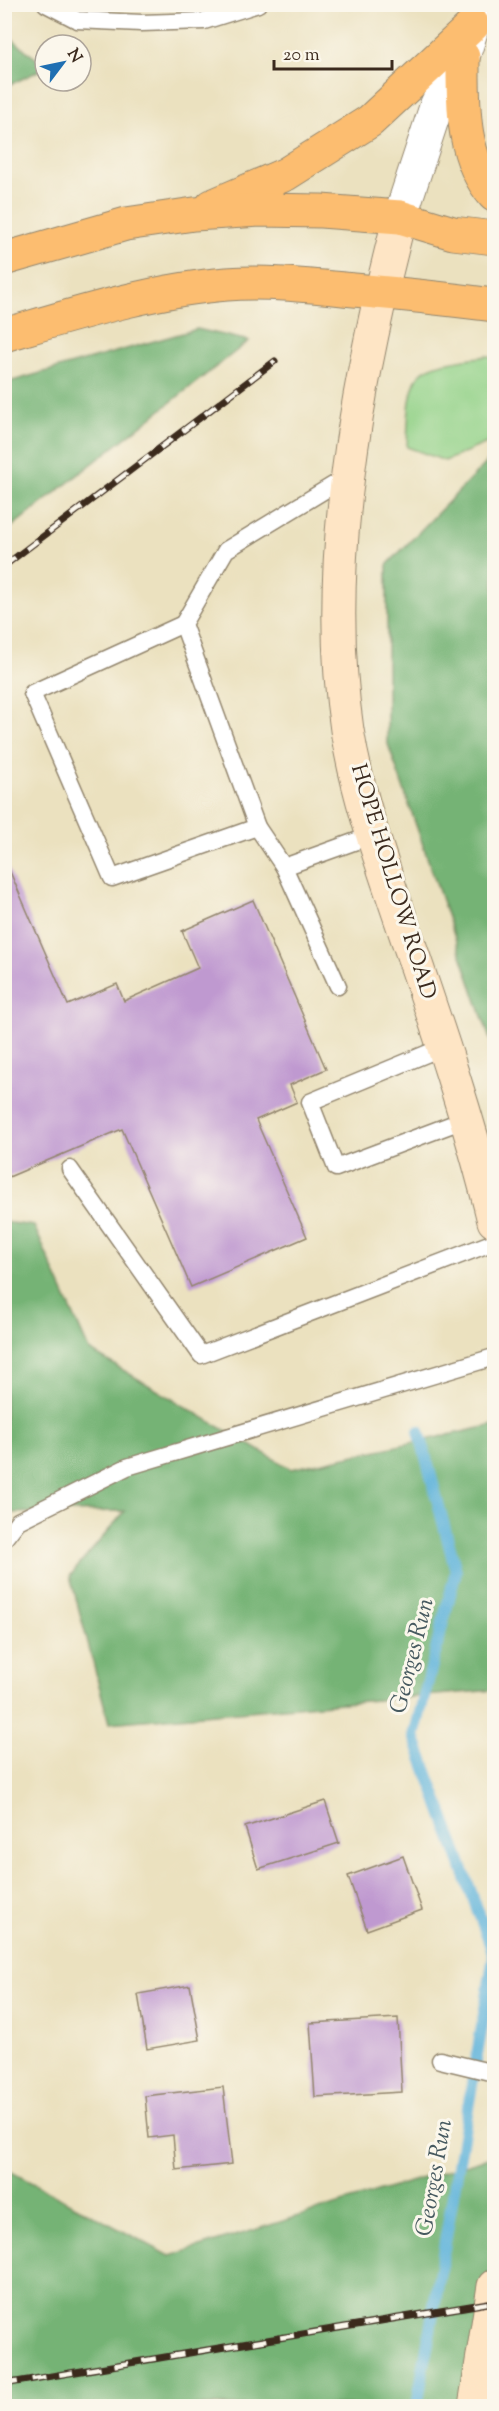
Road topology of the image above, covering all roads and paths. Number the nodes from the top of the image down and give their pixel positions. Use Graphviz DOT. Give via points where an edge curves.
graph roads {
  1 [pos="46,4"];
  2 [pos="258,4"];
  3 [pos="480,15"];
  4 [pos="463,57"];
  5 [pos="495,195"];
  6 [pos="194,214"];
  7 [pos="400,218"];
  8 [pos="495,238"];
  9 [pos="4,259"];
  10 [pos="380,292"];
  11 [pos="495,305"];
  12 [pos="4,335"];
  13 [pos="350,476"];
  14 [pos="183,624"];
  15 [pos="257,827"];
  16 [pos="373,835"];
  17 [pos="284,867"];
  18 [pos="338,986"];
  19 [pos="443,1047"];
  20 [pos="466,1119"];
  21 [pos="70,1169"];
  22 [pos="495,1221"];
  23 [pos="495,1242"];
  24 [pos="495,1357"];
  25 [pos="4,1539"];
  26 [pos="440,2060"];
  27 [pos="495,2073"];
  28 [pos="495,2286"];
  29 [pos="475,2406"];
  1 -- 2 [label="lane" via="77,20 141,23 204,21"];
  3 -- 4 [label="street"];
  3 -- 6 [label="main road" via="370,121 286,174"];
  4 -- 5 [label="main road" via="467,140 481,178"];
  4 -- 7 [label="street" via="438,104"];
  6 -- 7 [label="main road" via="321,211"];
  6 -- 9 [label="main road" via="126,224"];
  7 -- 8 [label="main road" via="453,233"];
  7 -- 10 [label="main road, HOPE HOLLOW ROAD"];
  10 -- 11 [label="main road"];
  10 -- 12 [label="main road" via="284,283 225,284 128,302"];
  10 -- 13 [label="main road, HOPE HOLLOW ROAD"];
  13 -- 14 [label="lane" via="226,550"];
  13 -- 16 [label="main road, HOPE HOLLOW ROAD" via="339,601 341,678 348,732"];
  14 -- 15 [label="lane"];
  14 -- 15 [label="lane" via="32,693 112,878"];
  15 -- 17 [label="lane"];
  16 -- 17 [label="lane"];
  16 -- 19 [label="main road, HOPE HOLLOW ROAD"];
  17 -- 18 [label="lane"];
  19 -- 20 [label="main road, HOPE HOLLOW ROAD"];
  19 -- 20 [label="lane" via="310,1102 336,1168"];
  20 -- 22 [label="main road, HOPE HOLLOW ROAD"];
  21 -- 23 [label="lane" via="201,1355"];
  24 -- 25 [label="lane" via="127,1467 18,1521"];
  26 -- 27 [label="lane"];
  28 -- 29 [label="main road"];
}
